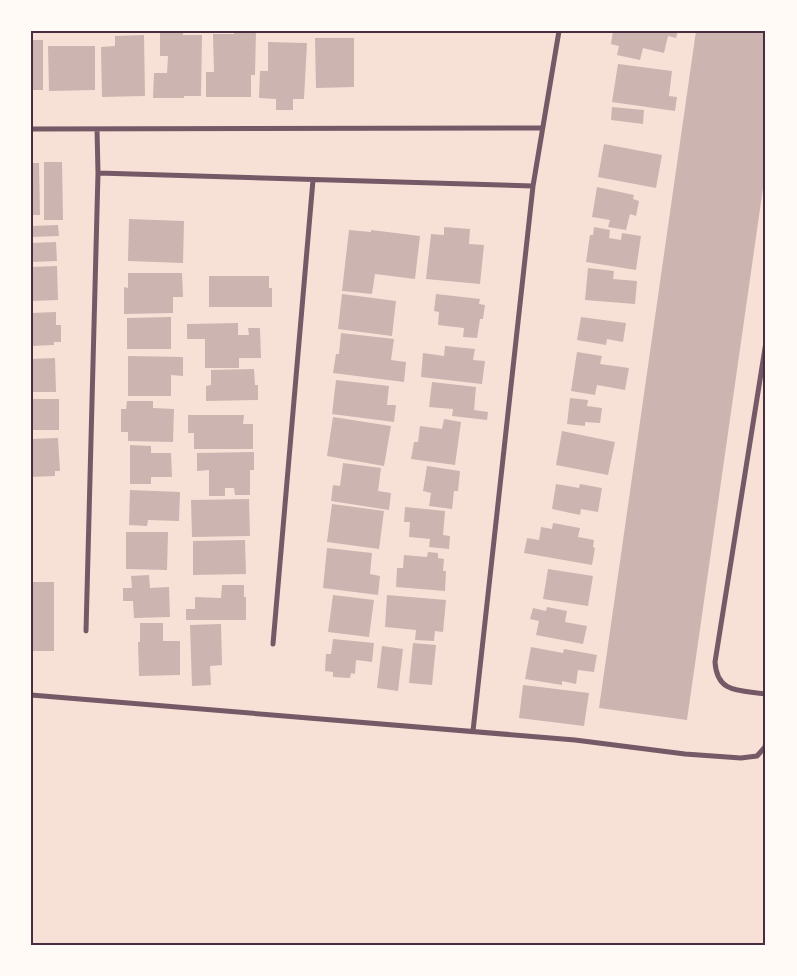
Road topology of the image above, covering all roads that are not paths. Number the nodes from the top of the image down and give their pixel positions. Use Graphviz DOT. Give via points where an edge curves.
graph roads {
  1 [pos="559,31"];
  2 [pos="542,128"];
  3 [pos="31,129"];
  4 [pos="97,129"];
  5 [pos="98,173"];
  6 [pos="313,180"];
  7 [pos="533,186"];
  8 [pos="766,342"];
  9 [pos="86,631"];
  10 [pos="273,644"];
  11 [pos="766,694"];
  12 [pos="31,695"];
  13 [pos="473,731"];
  14 [pos="766,741"];
  1 -- 2 [label="street"];
  2 -- 4 [label="street"];
  2 -- 7 [label="street"];
  3 -- 4 [label="street"];
  4 -- 5 [label="street"];
  5 -- 6 [label="street"];
  5 -- 9 [label="street"];
  6 -- 7 [label="street"];
  6 -- 10 [label="street"];
  7 -- 13 [label="street"];
  8 -- 11 [label="street" via="715,662 719,680 727,688"];
  12 -- 13 [label="street"];
  13 -- 14 [label="street" via="741,758 757,756"];
}
